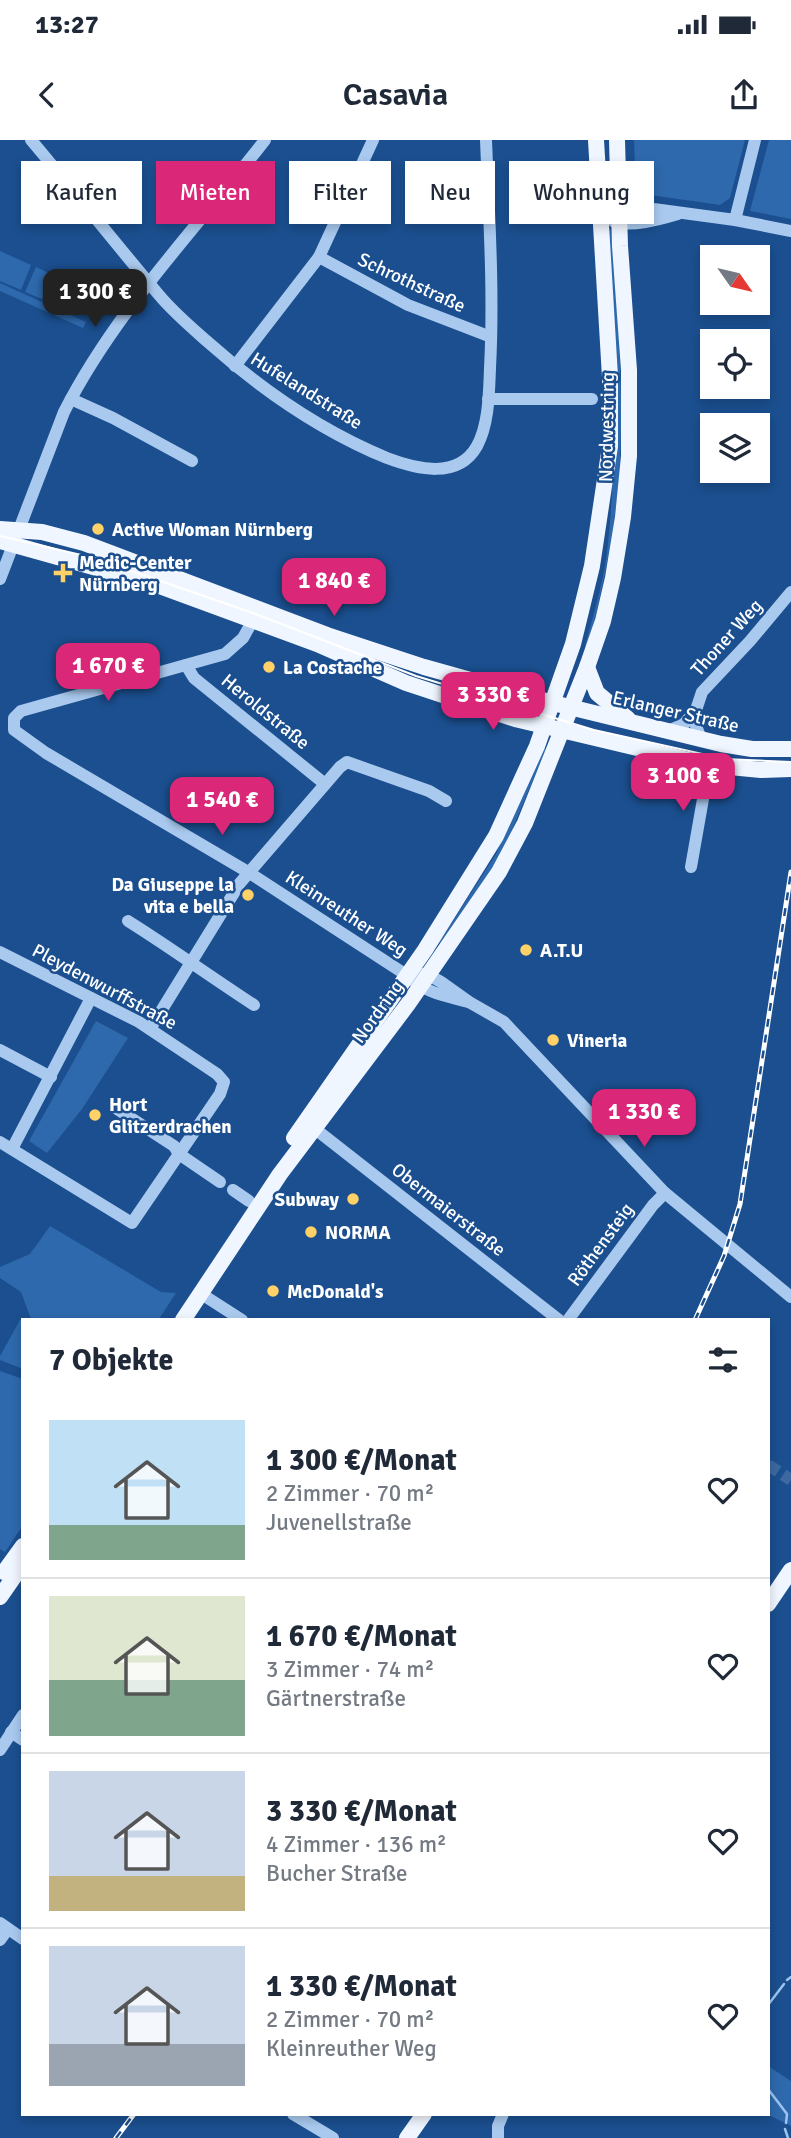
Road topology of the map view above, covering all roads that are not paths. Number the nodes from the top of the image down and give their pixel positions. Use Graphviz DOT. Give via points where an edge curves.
graph roads {
  1 [pos="31,140"];
  2 [pos="265,140"];
  3 [pos="373,140"];
  4 [pos="486,140"];
  5 [pos="596,140"];
  6 [pos="755,140"];
  7 [pos="597,161"];
  8 [pos="654,210"];
  9 [pos="681,213"];
  10 [pos="654,220"];
  11 [pos="735,220"];
  12 [pos="601,224"];
  13 [pos="620,224"];
  14 [pos="791,231"];
  15 [pos="318,257"];
  16 [pos="149,281"];
  17 [pos="491,337"];
  18 [pos="235,366"];
  19 [pos="592,398"];
  20 [pos="71,399"];
  21 [pos="488,399"];
  22 [pos="192,461"];
  23 [pos="0,529"];
  24 [pos="11,539"];
  25 [pos="0,579"];
  26 [pos="791,592"];
  27 [pos="257,615"];
  28 [pos="186,665"];
  29 [pos="587,667"];
  30 [pos="553,703"];
  31 [pos="571,708"];
  32 [pos="696,710"];
  33 [pos="632,723"];
  34 [pos="544,727"];
  35 [pos="562,731"];
  36 [pos="668,731"];
  37 [pos="701,739"];
  38 [pos="791,749"];
  39 [pos="709,765"];
  40 [pos="791,769"];
  41 [pos="326,784"];
  42 [pos="446,801"];
  43 [pos="691,867"];
  44 [pos="248,872"];
  45 [pos="128,921"];
  46 [pos="0,952"];
  47 [pos="191,962"];
  48 [pos="418,979"];
  49 [pos="91,998"];
  50 [pos="254,1005"];
  51 [pos="150,1029"];
  52 [pos="0,1050"];
  53 [pos="51,1077"];
  54 [pos="114,1107"];
  55 [pos="314,1128"];
  56 [pos="0,1142"];
  57 [pos="12,1149"];
  58 [pos="179,1154"];
  59 [pos="220,1182"];
  60 [pos="233,1190"];
  61 [pos="665,1192"];
  62 [pos="249,1201"];
  63 [pos="200,1293"];
  64 [pos="791,1297"];
  65 [pos="172,1318"];
  66 [pos="184,1318"];
  67 [pos="239,1318"];
  68 [pos="556,1318"];
  69 [pos="569,1318"];
  70 [pos="21,1549"];
  71 [pos="21,1567"];
  72 [pos="791,1570"];
  73 [pos="0,1578"];
  74 [pos="0,1597"];
  75 [pos="770,1601"];
  76 [pos="21,1718"];
  77 [pos="11,1732"];
  78 [pos="21,1739"];
  79 [pos="0,1750"];
  80 [pos="4,1926"];
  81 [pos="21,1938"];
  82 [pos="0,1940"];
  83 [pos="296,2116"];
  84 [pos="423,2116"];
  85 [pos="502,2116"];
  86 [pos="333,2138"];
  87 [pos="407,2138"];
  88 [pos="498,2138"];
  1 -- 16 [label="street, Hufelandstraße"];
  2 -- 16 [label="street"];
  3 -- 15 [label="street"];
  4 -- 17 [label="street, Hufelandstraße"];
  5 -- 7 [label="main road, Nordwestring"];
  6 -- 11 [label="street"];
  8 -- 9 [label="street"];
  9 -- 10 [label="street"];
  9 -- 11 [label="street"];
  11 -- 14 [label="street"];
  12 -- 30 [label="main road, Nordwestring" via="611,407 609,464 585,597"];
  13 -- 29 [label="main road, Nordwestring" via="629,384 628,468 615,569"];
  15 -- 17 [label="street, Schrothstraße" via="408,305"];
  15 -- 18 [label="street"];
  16 -- 18 [label="street, Hufelandstraße" via="185,322"];
  16 -- 20 [label="street"];
  17 -- 21 [label="street, Hufelandstraße"];
  18 -- 21 [label="street, Hufelandstraße" via="298,411 354,443 400,463 431,469 450,468 470,456 483,431"];
  19 -- 21 [label="street"];
  20 -- 22 [label="street"];
  20 -- 24 [label="street"];
  23 -- 24 [label="main road"];
  24 -- 25 [label="street"];
  24 -- 27 [label="main road"];
  26 -- 32 [label="street, Thoner Weg" via="708,683"];
  27 -- 28 [label="street" via="243,638 225,654"];
  27 -- 30 [label="main road, Erlanger Straße"];
  27 -- 34 [label="main road" via="376,671"];
  28 -- 41 [label="street, Heroldstraße" via="194,678"];
  28 -- 44 [label="street, Kleinreuther Weg" via="21,711 14,718 14,730"];
  29 -- 31 [label="main road, Nordwestring"];
  29 -- 33 [label="main road" via="597,693"];
  30 -- 31 [label="main road, Erlanger Straße"];
  30 -- 34 [label="main road, Nordring"];
  31 -- 33 [label="main road, Erlanger Straße"];
  31 -- 35 [label="main road, Nordring"];
  32 -- 36 [label="street, Thoner Weg" via="684,724"];
  32 -- 37 [label="street"];
  33 -- 36 [label="main road, Erlanger Straße"];
  34 -- 35 [label="main road"];
  34 -- 48 [label="main road, Nordring" via="511,808"];
  35 -- 39 [label="main road"];
  35 -- 48 [label="main road, Nordring" via="510,853"];
  36 -- 37 [label="main road, Erlanger Straße"];
  37 -- 38 [label="main road, Erlanger Straße"];
  39 -- 40 [label="main road"];
  39 -- 43 [label="street"];
  41 -- 42 [label="street" via="346,762"];
  41 -- 44 [label="street"];
  44 -- 47 [label="street"];
  44 -- 48 [label="street, Kleinreuther Weg"];
  45 -- 47 [label="street"];
  46 -- 49 [label="street, Pleydenwurffstraße"];
  47 -- 50 [label="street"];
  47 -- 51 [label="street"];
  48 -- 55 [label="main road, Nordring" via="338,1100"];
  48 -- 61 [label="street, Kleinreuther Weg" via="435,994 470,1002 513,1030"];
  48 -- 62 [label="main road, Nordring"];
  49 -- 51 [label="street, Pleydenwurffstraße"];
  49 -- 53 [label="street"];
  51 -- 58 [label="street, Pleydenwurffstraße" via="217,1074 223,1083"];
  52 -- 53 [label="street"];
  53 -- 57 [label="street"];
  54 -- 58 [label="street" via="174,1146"];
  55 -- 63 [label="main road, Nordring"];
  55 -- 68 [label="street, Obermaierstraße"];
  56 -- 57 [label="street"];
  57 -- 58 [label="street" via="132,1223"];
  58 -- 59 [label="street"];
  60 -- 62 [label="street"];
  61 -- 64 [label="street, Kleinreuther Weg"];
  61 -- 69 [label="street, Röthensteig"];
  62 -- 65 [label="main road, Nordring"];
  63 -- 66 [label="main road, Nordring"];
  63 -- 67 [label="street"];
  70 -- 73 [label="main road"];
  71 -- 74 [label="main road"];
  72 -- 75 [label="main road"];
  76 -- 77 [label="street"];
  77 -- 78 [label="street"];
  77 -- 79 [label="street"];
  80 -- 81 [label="street"];
  80 -- 82 [label="street"];
  83 -- 86 [label="street"];
  84 -- 87 [label="main road"];
  85 -- 88 [label="street"];
}
